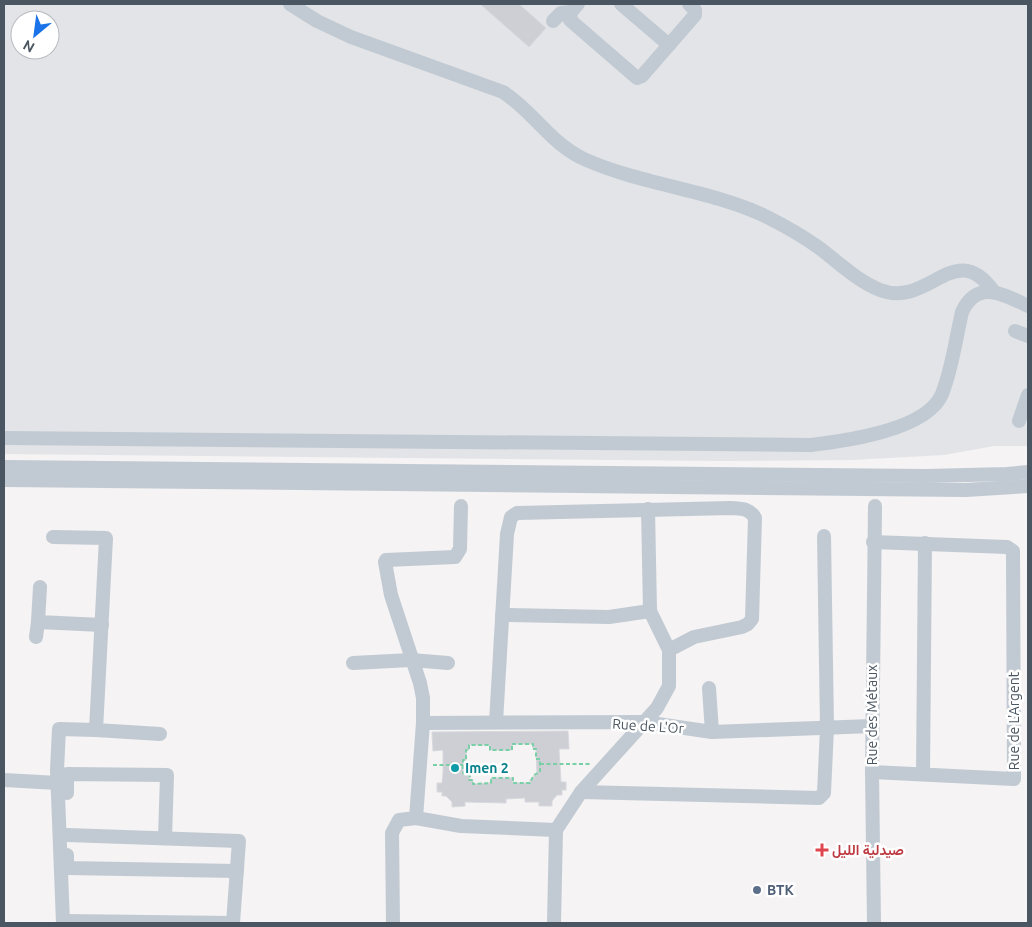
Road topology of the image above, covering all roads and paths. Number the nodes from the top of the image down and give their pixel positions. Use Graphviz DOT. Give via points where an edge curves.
graph roads {
  1 [pos="290,4"];
  2 [pos="689,4"];
  3 [pos="626,5"];
  4 [pos="575,8"];
  5 [pos="553,21"];
  6 [pos="669,45"];
  7 [pos="994,292"];
  8 [pos="1028,306"];
  9 [pos="1028,395"];
  10 [pos="1018,421"];
  11 [pos="4,438"];
  12 [pos="4,468"];
  13 [pos="1028,472"];
  14 [pos="4,480"];
  15 [pos="1028,486"];
  16 [pos="461,506"];
  17 [pos="875,506"];
  18 [pos="648,508"];
  19 [pos="53,536"];
  20 [pos="824,536"];
  21 [pos="873,542"];
  22 [pos="924,544"];
  23 [pos="40,587"];
  24 [pos="650,611"];
  25 [pos="502,616"];
  26 [pos="38,622"];
  27 [pos="102,625"];
  28 [pos="36,637"];
  29 [pos="669,650"];
  30 [pos="411,660"];
  31 [pos="353,663"];
  32 [pos="448,663"];
  33 [pos="709,688"];
  34 [pos="496,722"];
  35 [pos="644,722"];
  36 [pos="423,723"];
  37 [pos="872,726"];
  38 [pos="826,728"];
  39 [pos="96,730"];
  40 [pos="712,732"];
  41 [pos="160,734"];
  42 [pos="540,764"];
  43 [pos="606,764"];
  44 [pos="420,765"];
  45 [pos="463,765"];
  46 [pos="872,772"];
  47 [pos="923,774"];
  48 [pos="4,780"];
  49 [pos="58,784"];
  50 [pos="581,792"];
  51 [pos="416,818"];
  52 [pos="556,830"];
  53 [pos="67,835"];
  54 [pos="164,838"];
  55 [pos="237,871"];
  56 [pos="63,922"];
  57 [pos="233,923"];
  58 [pos="393,923"];
  59 [pos="554,923"];
  60 [pos="874,923"];
  1 -- 7 [label="street" via="317,21 351,36 503,92 520,102 555,140 582,158 612,170 691,190 791,229 880,290 898,294 916,291 951,272 966,270 985,279"];
  2 -- 6 [label="street" via="695,15"];
  3 -- 6 [label="street"];
  4 -- 5 [label="street" via="561,13"];
  4 -- 6 [label="street" via="570,20 573,24 634,77 642,76"];
  7 -- 8 [label="street"];
  7 -- 11 [label="street" via="984,292 966,302 942,394 936,404 917,418 847,440 764,446"];
  9 -- 10 [label="street"];
  12 -- 13 [label="street" via="927,476"];
  14 -- 15 [label="street" via="966,490"];
  16 -- 30 [label="street" via="460,549 455,556 385,561 391,595"];
  17 -- 21 [label="street, Rue des Métaux"];
  18 -- 24 [label="street"];
  18 -- 25 [label="street" via="517,513 511,518 507,534"];
  18 -- 29 [label="street" via="731,508 748,510 755,518 752,620 742,627 694,637"];
  19 -- 27 [label="street" via="106,538"];
  20 -- 38 [label="street"];
  21 -- 22 [label="street"];
  21 -- 37 [label="street, Rue des Métaux"];
  22 -- 47 [label="street"];
  22 -- 47 [label="street, Rue de L'Argent" via="1007,547 1013,551 1014,779"];
  23 -- 26 [label="street"];
  24 -- 25 [label="street" via="609,617"];
  24 -- 29 [label="street"];
  25 -- 34 [label="street"];
  26 -- 27 [label="street"];
  26 -- 28 [label="street"];
  27 -- 39 [label="street"];
  29 -- 35 [label="street" via="669,686 657,708"];
  30 -- 31 [label="street"];
  30 -- 32 [label="street"];
  30 -- 36 [label="street" via="420,682"];
  33 -- 40 [label="street"];
  34 -- 35 [label="street, Rue de L'Or"];
  34 -- 36 [label="street, Rue de L'Or"];
  35 -- 40 [label="street, Rue de L'Or"];
  35 -- 43 [label="street"];
  36 -- 44 [label="street"];
  37 -- 38 [label="street, Rue de L'Or"];
  37 -- 46 [label="street, Rue des Métaux"];
  38 -- 40 [label="street, Rue de L'Or"];
  38 -- 50 [label="street" via="824,793 819,798"];
  39 -- 41 [label="street"];
  39 -- 49 [label="street" via="59,729"];
  42 -- 43 [label="path"];
  42 -- 45 [label="path" via="540,772 530,782 490,778 491,783 473,784 470,776 463,773"];
  42 -- 45 [label="path" via="532,744 512,744 512,750 490,750 490,744 469,745"];
  43 -- 50 [label="street"];
  44 -- 45 [label="path"];
  44 -- 51 [label="street"];
  46 -- 47 [label="street, Rue de L'Argent"];
  46 -- 60 [label="street, Rue des Métaux"];
  48 -- 49 [label="street"];
  49 -- 56 [label="street"];
  50 -- 52 [label="street"];
  51 -- 52 [label="street" via="461,826"];
  51 -- 58 [label="street" via="399,820 392,833"];
  52 -- 59 [label="street"];
  53 -- 54 [label="street"];
  53 -- 54 [label="street" via="67,774 167,775"];
  53 -- 55 [label="street" via="67,868"];
  54 -- 55 [label="street" via="239,841"];
  55 -- 57 [label="street"];
  56 -- 57 [label="street"];
}
